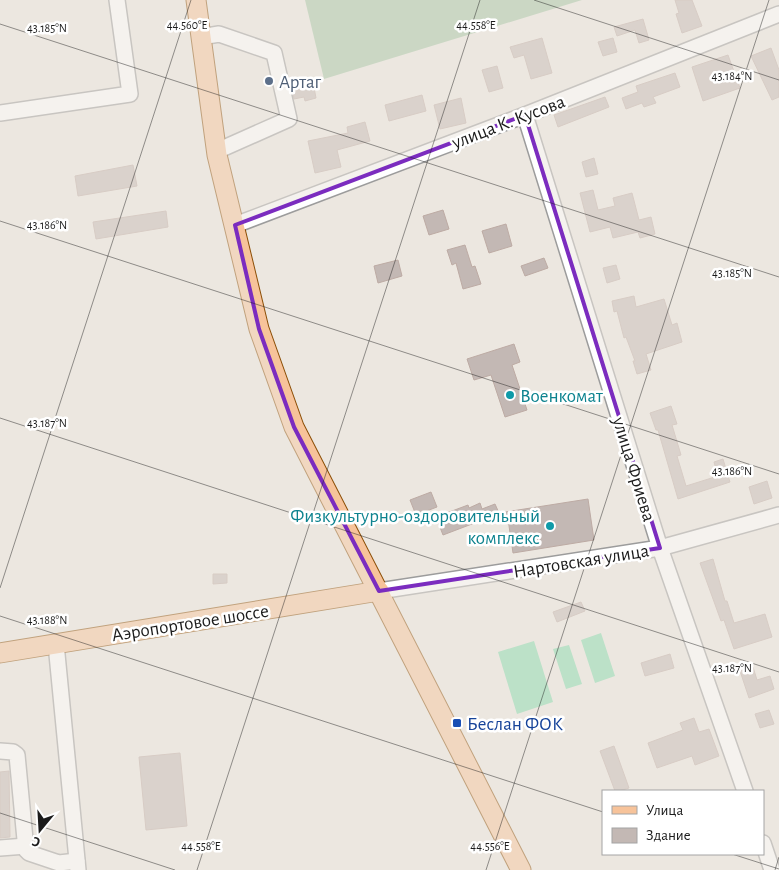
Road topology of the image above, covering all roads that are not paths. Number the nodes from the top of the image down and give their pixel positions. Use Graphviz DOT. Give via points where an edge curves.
graph roads {
  1 [pos="117,0"];
  2 [pos="196,0"];
  3 [pos="779,14"];
  4 [pos="201,37"];
  5 [pos="0,114"];
  6 [pos="525,115"];
  7 [pos="217,151"];
  8 [pos="235,224"];
  9 [pos="779,515"];
  10 [pos="660,548"];
  11 [pos="380,591"];
  12 [pos="56,644"];
  13 [pos="0,653"];
  14 [pos="0,751"];
  15 [pos="745,790"];
  16 [pos="26,846"];
  17 [pos="764,846"];
  18 [pos="0,848"];
  19 [pos="78,865"];
  20 [pos="522,870"];
  21 [pos="772,870"];
  1 -- 5 [label="street" via="130,94"];
  2 -- 4 [label="main road"];
  3 -- 6 [label="street, улица К. Кусова"];
  4 -- 7 [label="main road"];
  4 -- 7 [label="street" via="219,34 274,52 289,119"];
  6 -- 8 [label="street, улица К. Кусова"];
  6 -- 10 [label="street, улица Фриева"];
  7 -- 8 [label="main road"];
  8 -- 11 [label="main road" via="260,329 294,427"];
  9 -- 10 [label="street, Нартовская улица"];
  10 -- 11 [label="street, Нартовская улица"];
  10 -- 15 [label="street, улица Фриева"];
  11 -- 12 [label="main road, Аэропортовое шоссе"];
  11 -- 20 [label="main road"];
  12 -- 13 [label="main road, Аэропортовое шоссе"];
  12 -- 19 [label="street"];
  14 -- 16 [label="street" via="13,752 18,759"];
  16 -- 18 [label="street"];
  16 -- 19 [label="street" via="29,853 54,862"];
  17 -- 21 [label="street"];
}
